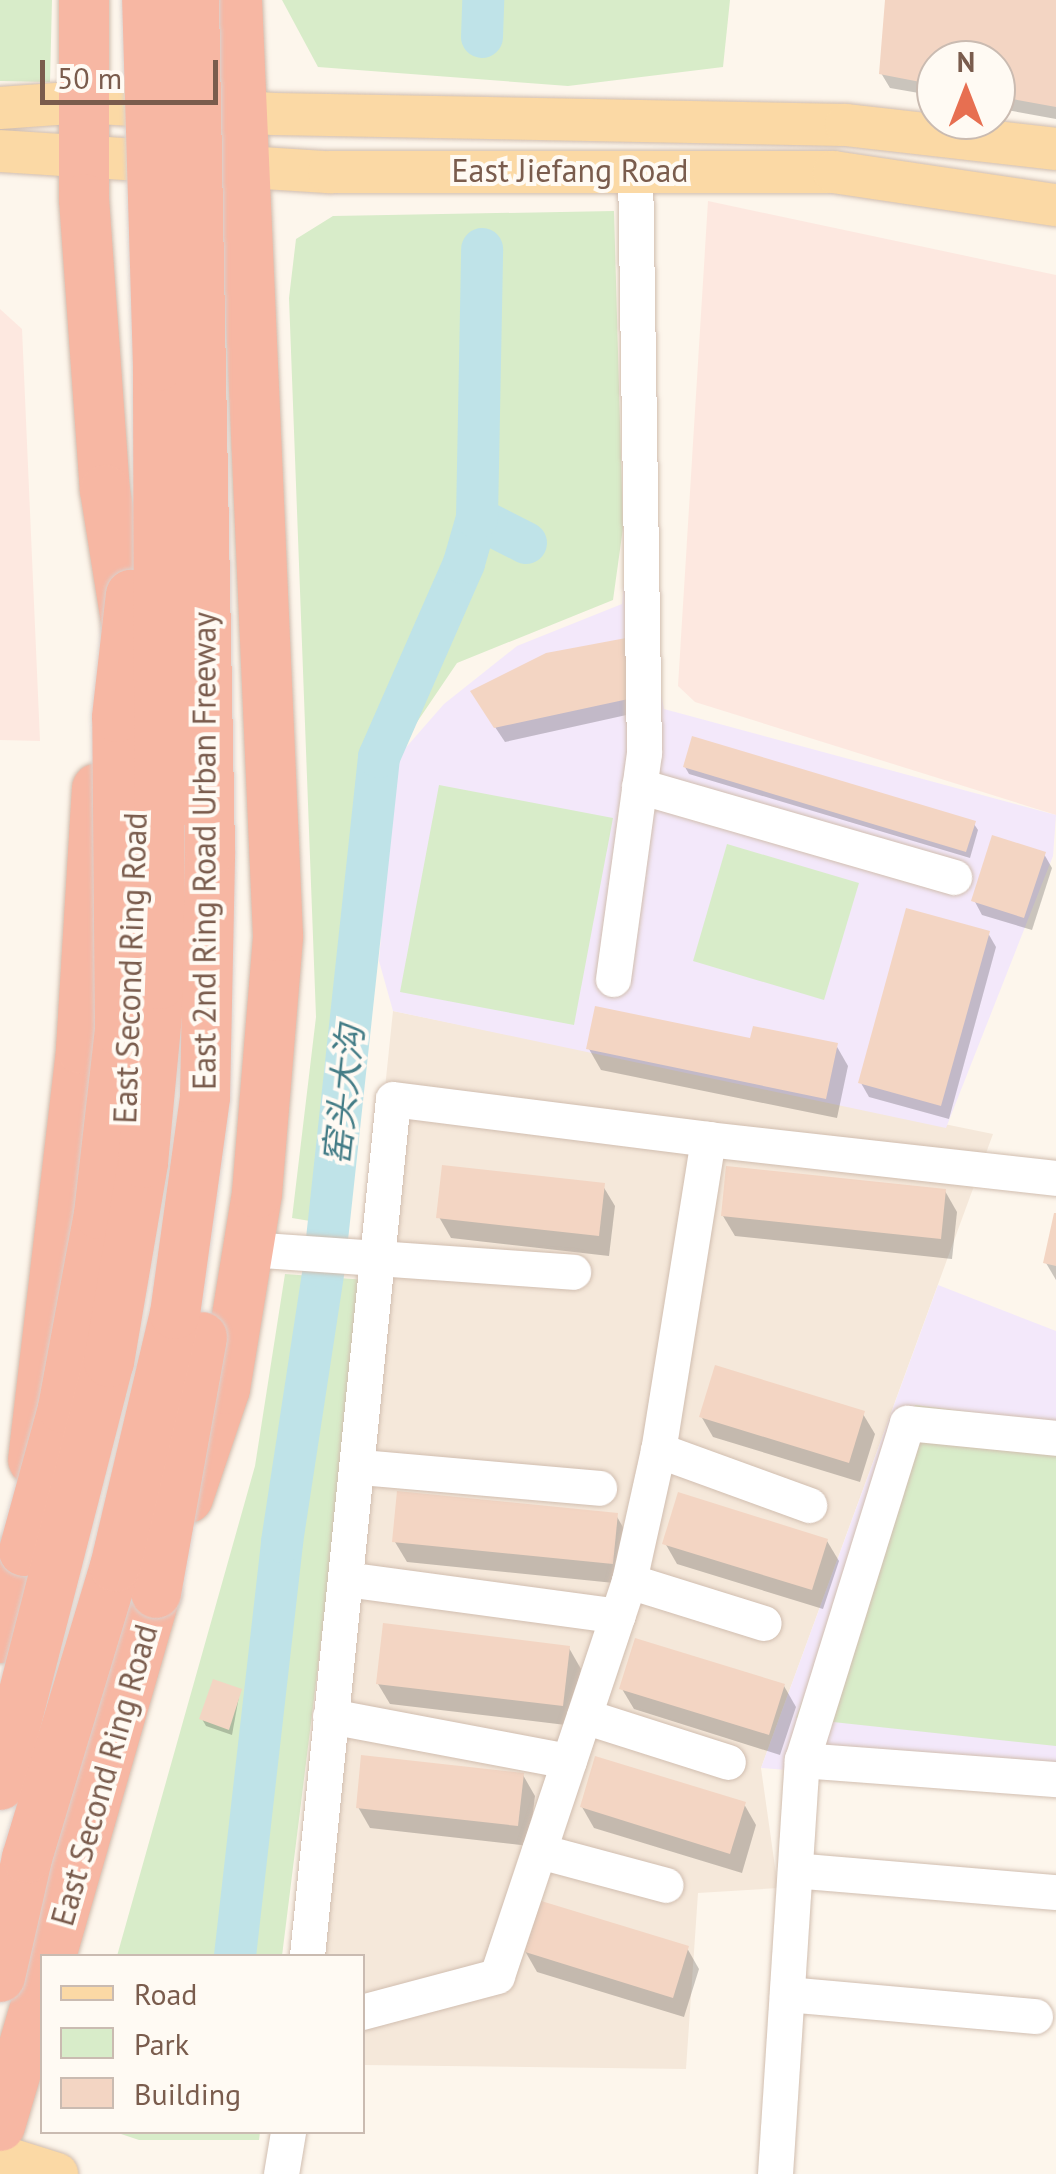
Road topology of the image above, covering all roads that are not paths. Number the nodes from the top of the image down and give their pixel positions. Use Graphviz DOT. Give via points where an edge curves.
graph roads {
  1 [pos="84,0"];
  2 [pos="147,0"];
  3 [pos="194,0"];
  4 [pos="237,0"];
  5 [pos="84,102"];
  6 [pos="0,108"];
  7 [pos="240,112"];
  8 [pos="1056,148"];
  9 [pos="0,151"];
  10 [pos="82,157"];
  11 [pos="244,165"];
  12 [pos="635,169"];
  13 [pos="1056,204"];
  14 [pos="178,367"];
  15 [pos="264,645"];
  16 [pos="640,786"];
  17 [pos="954,877"];
  18 [pos="612,979"];
  19 [pos="708,1139"];
  20 [pos="1056,1178"];
  21 [pos="260,1250"];
  22 [pos="375,1256"];
  23 [pos="573,1272"];
  24 [pos="1056,1438"];
  25 [pos="658,1450"];
  26 [pos="362,1467"];
  27 [pos="599,1488"];
  28 [pos="809,1504"];
  29 [pos="24,1551"];
  30 [pos="353,1580"];
  31 [pos="629,1582"];
  32 [pos="156,1593"];
  33 [pos="618,1616"];
  34 [pos="764,1624"];
  35 [pos="0,1638"];
  36 [pos="330,1716"];
  37 [pos="584,1716"];
  38 [pos="802,1760"];
  39 [pos="569,1761"];
  40 [pos="728,1762"];
  41 [pos="1056,1779"];
  42 [pos="0,1785"];
  43 [pos="539,1851"];
  44 [pos="804,1871"];
  45 [pos="666,1885"];
  46 [pos="1056,1892"];
  47 [pos="52,1954"];
  48 [pos="307,1954"];
  49 [pos="0,1977"];
  50 [pos="40,1991"];
  51 [pos="787,1994"];
  52 [pos="365,2011"];
  53 [pos="1036,2016"];
  54 [pos="0,2126"];
  55 [pos="288,2134"];
  56 [pos="0,2156"];
  57 [pos="57,2174"];
  58 [pos="281,2174"];
  59 [pos="775,2174"];
  1 -- 5 [label="highway, East Second Ring Road"];
  2 -- 14 [label="highway, East 2nd Ring Road Urban Freeway, bridge"];
  3 -- 14 [label="highway, East 2nd Ring Road Urban Freeway, bridge"];
  4 -- 7 [label="highway, East Second Ring Road"];
  5 -- 6 [label="main road, East Jiefang Road"];
  5 -- 7 [label="main road, East Jiefang Road"];
  5 -- 10 [label="highway, East Second Ring Road"];
  7 -- 8 [label="main road, East Jiefang Road" via="846,125"];
  7 -- 11 [label="highway, East Second Ring Road"];
  9 -- 10 [label="main road, East Jiefang Road"];
  10 -- 11 [label="main road, East Jiefang Road"];
  10 -- 29 [label="highway, East Second Ring Road" via="112,548 81,1049"];
  11 -- 12 [label="main road, East Jiefang Road"];
  11 -- 15 [label="highway, East Second Ring Road"];
  12 -- 13 [label="main road, East Jiefang Road" via="834,172"];
  12 -- 16 [label="street"];
  14 -- 29 [label="highway, bridge" via="117,717 120,1032 98,1214 66,1388"];
  14 -- 32 [label="highway, bridge" via="241,709 241,1009 226,1190"];
  14 -- 42 [label="highway, East 2nd Ring Road Urban Freeway, bridge" via="160,984 143,1163 109,1362"];
  14 -- 49 [label="highway, East 2nd Ring Road Urban Freeway, bridge" via="210,851 206,1097 176,1314 115,1566 28,1858"];
  15 -- 21 [label="highway, East Second Ring Road" via="278,936"];
  15 -- 32 [label="highway, East Second Ring Road" via="226,704 220,1108 195,1300 150,1530"];
  16 -- 17 [label="street"];
  16 -- 18 [label="street"];
  19 -- 20 [label="street"];
  19 -- 22 [label="street" via="393,1099"];
  19 -- 25 [label="street"];
  21 -- 22 [label="street"];
  21 -- 32 [label="highway, East Second Ring Road" via="225,1389"];
  22 -- 23 [label="street"];
  22 -- 36 [label="street"];
  24 -- 38 [label="street" via="907,1423"];
  25 -- 28 [label="street"];
  25 -- 31 [label="street"];
  26 -- 27 [label="street"];
  29 -- 35 [label="highway, East Second Ring Road"];
  30 -- 33 [label="street"];
  31 -- 33 [label="street"];
  31 -- 34 [label="street"];
  32 -- 47 [label="highway, East Second Ring Road"];
  33 -- 37 [label="street"];
  36 -- 39 [label="street"];
  36 -- 48 [label="street"];
  37 -- 39 [label="street"];
  37 -- 40 [label="street"];
  38 -- 41 [label="street"];
  38 -- 51 [label="street"];
  39 -- 43 [label="street"];
  43 -- 45 [label="street"];
  43 -- 52 [label="street" via="497,1976"];
  44 -- 46 [label="street"];
  50 -- 54 [label="highway"];
  51 -- 53 [label="street"];
  51 -- 59 [label="street"];
  55 -- 58 [label="street"];
  56 -- 57 [label="main road"];
}
